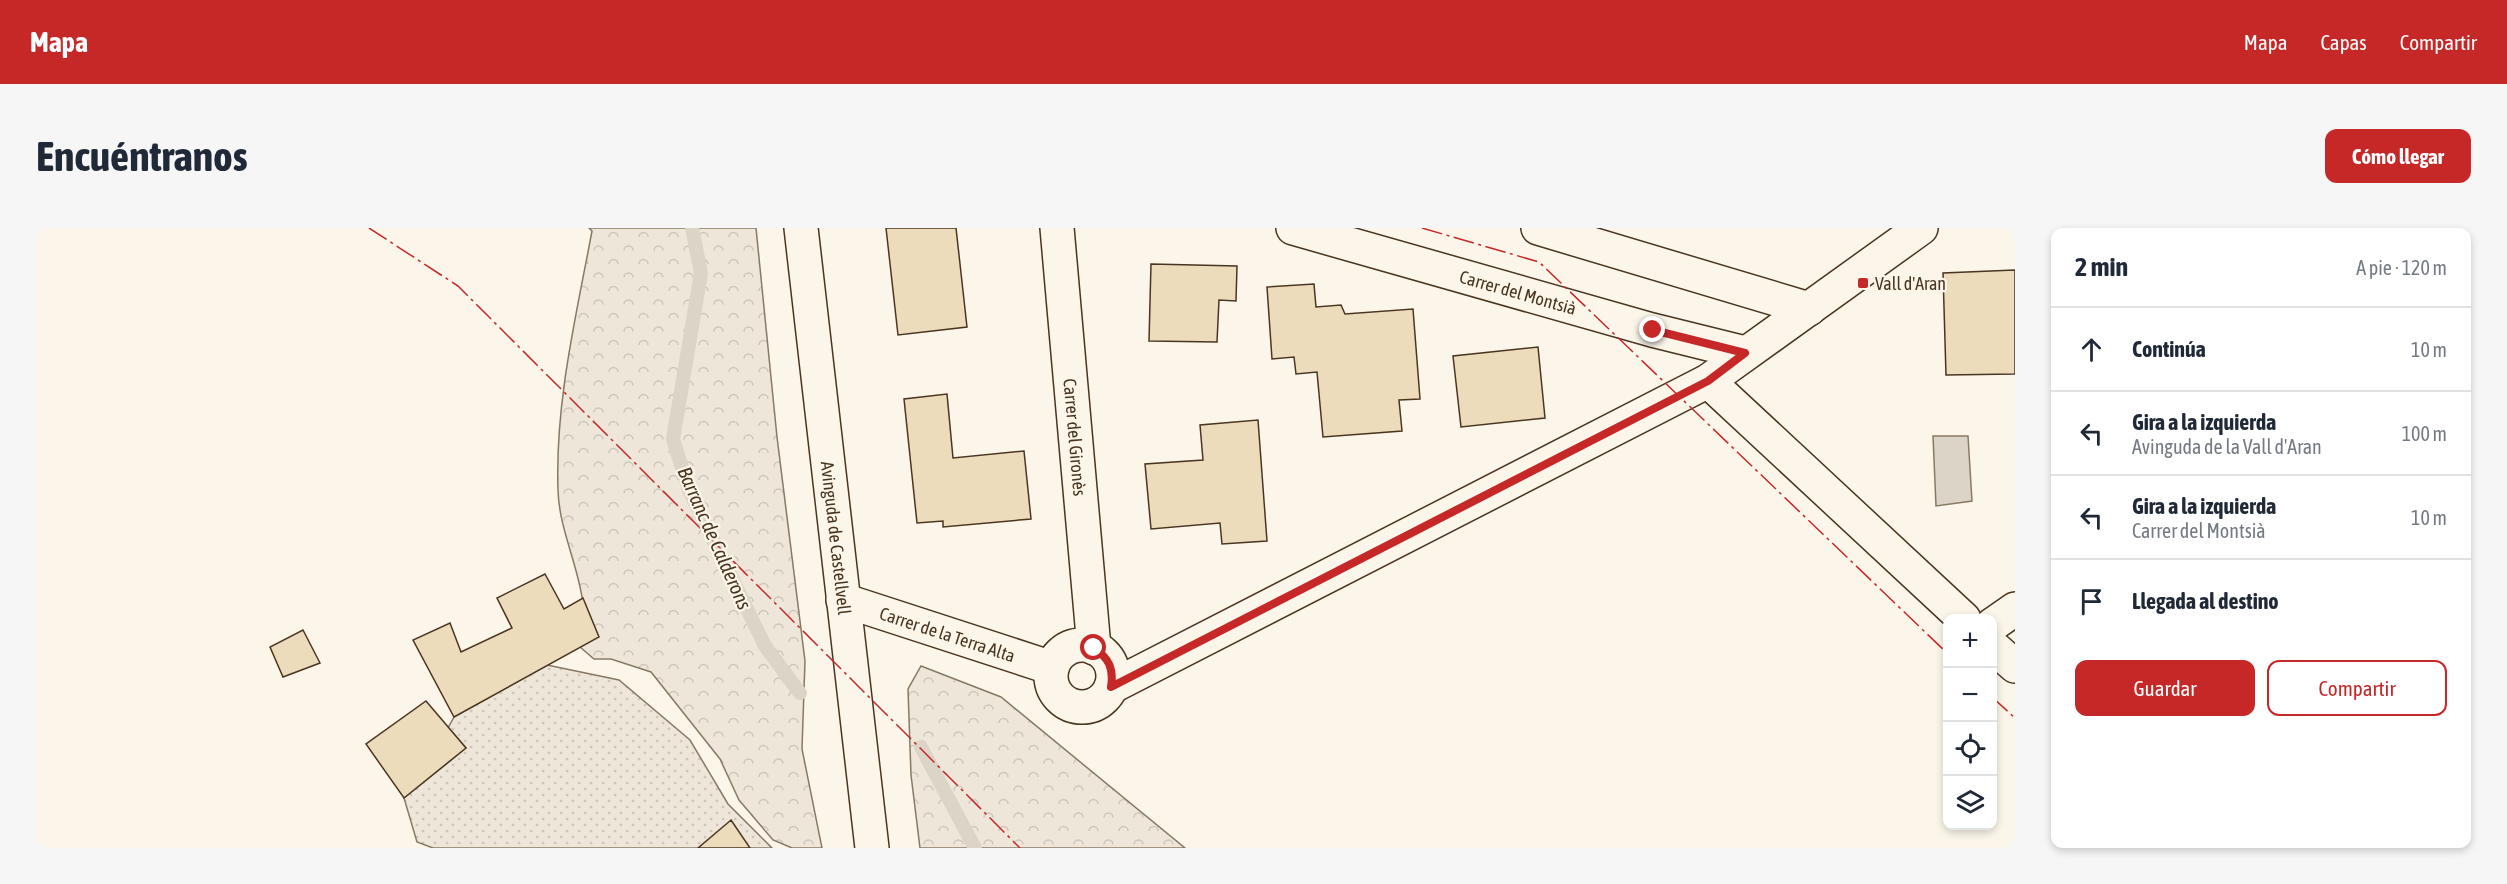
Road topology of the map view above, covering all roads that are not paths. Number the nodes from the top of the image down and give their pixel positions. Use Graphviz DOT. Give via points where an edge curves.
graph roads {
  1 [pos="801,228"];
  2 [pos="1057,228"];
  3 [pos="1293,228"];
  4 [pos="1538,228"];
  5 [pos="1921,228"];
  6 [pos="1809,309"];
  7 [pos="1745,353"];
  8 [pos="1708,381"];
  9 [pos="843,600"];
  10 [pos="2015,609"];
  11 [pos="1960,614"];
  12 [pos="1997,622"];
  13 [pos="1094,648"];
  14 [pos="1997,650"];
  15 [pos="2015,666"];
  16 [pos="1052,668"];
  17 [pos="1111,687"];
  18 [pos="872,848"];
  1 -- 9 [label="street, Avinguda de Castellvell"];
  2 -- 13 [label="street, Carrer del Gironès"];
  3 -- 7 [label="street, Carrer del Montsià"];
  4 -- 6 [label="street"];
  5 -- 6 [label="street"];
  6 -- 7 [label="street"];
  7 -- 8 [label="street"];
  8 -- 11 [label="street"];
  8 -- 17 [label="street"];
  9 -- 16 [label="street, Carrer de la Terra Alta"];
  9 -- 18 [label="street, Avinguda de Castellvell"];
  10 -- 12 [label="street"];
  13 -- 16 [label="street" via="1084,645 1064,651"];
  13 -- 17 [label="street" via="1112,668"];
  14 -- 15 [label="street"];
  16 -- 17 [label="street" via="1053,688 1068,704 1088,706 1106,696"];
}
